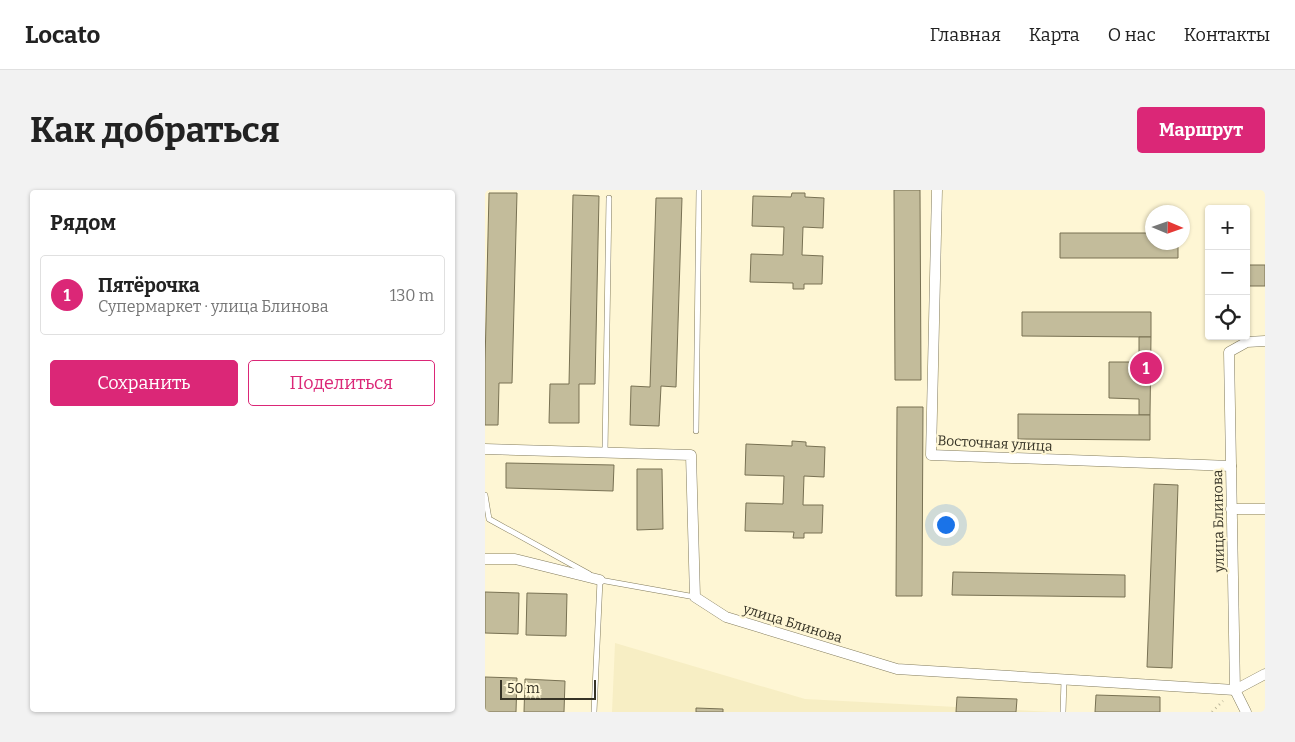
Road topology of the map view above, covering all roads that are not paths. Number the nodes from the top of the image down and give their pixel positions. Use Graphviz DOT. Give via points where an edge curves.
graph roads {
  1 [pos="699,190"];
  2 [pos="937,190"];
  3 [pos="609,198"];
  4 [pos="1265,341"];
  5 [pos="696,432"];
  6 [pos="485,449"];
  7 [pos="605,453"];
  8 [pos="1231,466"];
  9 [pos="485,495"];
  10 [pos="1231,509"];
  11 [pos="1265,509"];
  12 [pos="485,559"];
  13 [pos="600,580"];
  14 [pos="695,597"];
  15 [pos="1265,674"];
  16 [pos="1064,679"];
  17 [pos="1235,690"];
  18 [pos="594,712"];
  19 [pos="1063,712"];
  20 [pos="1247,712"];
  1 -- 5 [label="lane"];
  2 -- 8 [label="street, Восточная улица" via="931,455"];
  3 -- 7 [label="lane"];
  4 -- 8 [label="street, улица Блинова" via="1247,342 1229,352"];
  6 -- 7 [label="street"];
  7 -- 14 [label="street" via="691,456"];
  8 -- 10 [label="street, улица Блинова"];
  9 -- 13 [label="lane" via="489,519"];
  10 -- 11 [label="street"];
  10 -- 17 [label="street, улица Блинова"];
  12 -- 13 [label="street" via="515,559"];
  13 -- 14 [label="lane"];
  13 -- 18 [label="lane"];
  14 -- 16 [label="street, улица Блинова" via="726,617 897,669"];
  15 -- 17 [label="street"];
  16 -- 17 [label="street, улица Блинова"];
  16 -- 19 [label="lane"];
  17 -- 20 [label="street, улица Блинова"];
}
